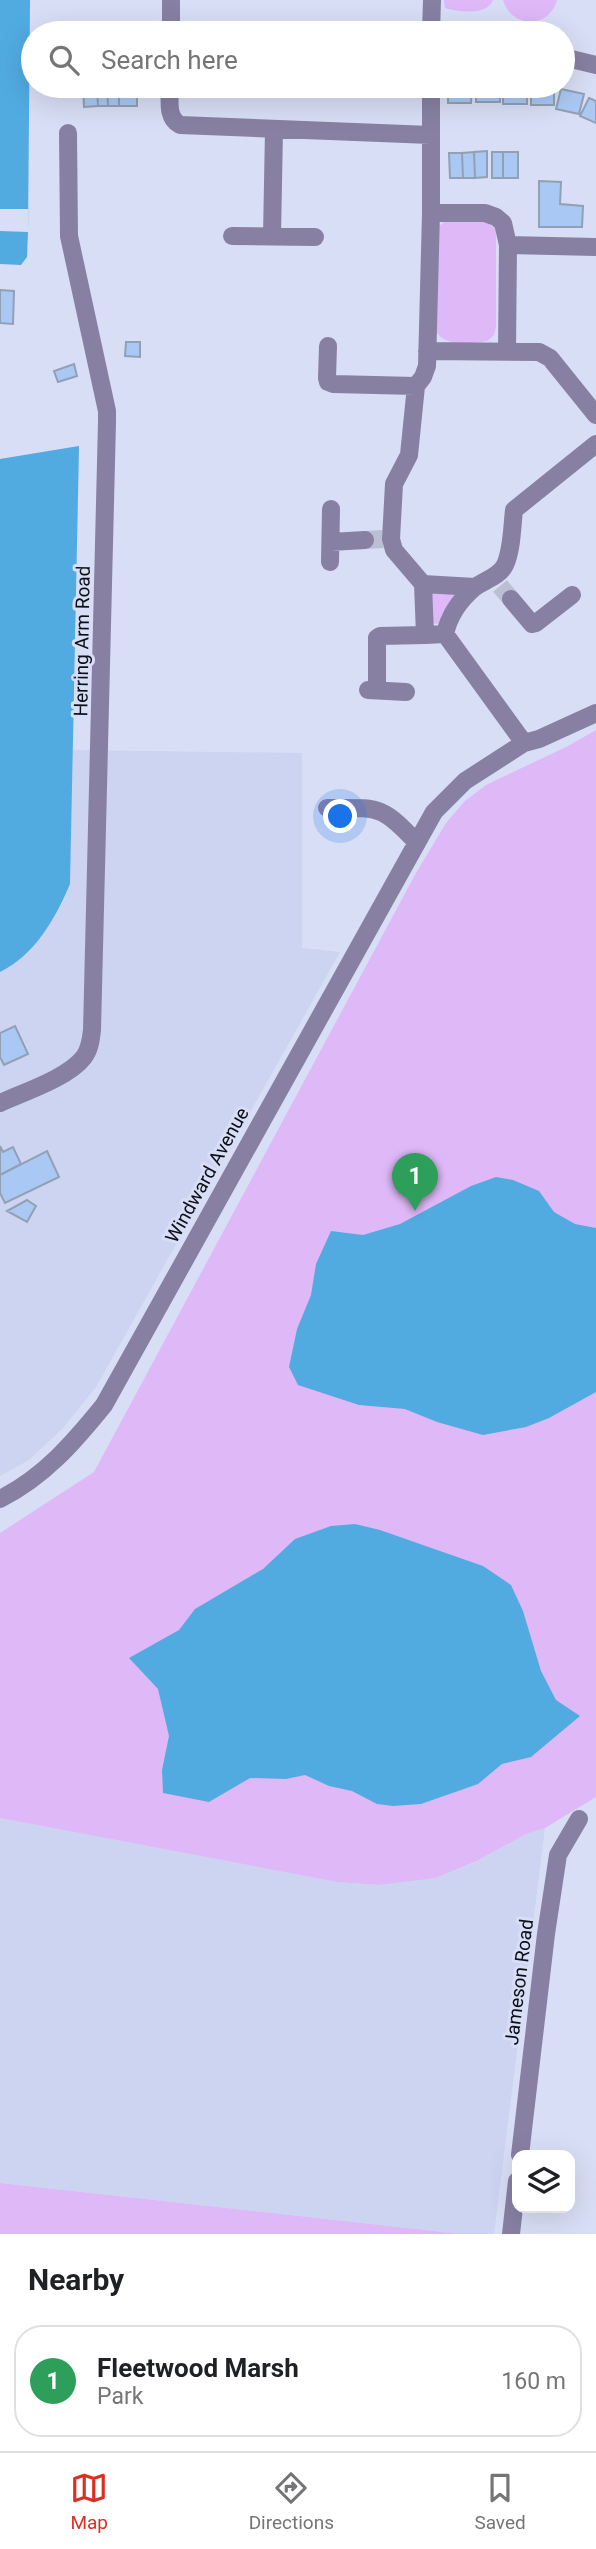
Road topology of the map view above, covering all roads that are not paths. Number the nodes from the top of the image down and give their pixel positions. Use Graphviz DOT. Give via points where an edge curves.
graph roads {
  1 [pos="171,0"];
  2 [pos="432,0"];
  3 [pos="170,21"];
  4 [pos="431,21"];
  5 [pos="575,58"];
  6 [pos="596,65"];
  7 [pos="170,98"];
  8 [pos="431,98"];
  9 [pos="274,130"];
  10 [pos="68,133"];
  11 [pos="430,135"];
  12 [pos="431,213"];
  13 [pos="232,236"];
  14 [pos="272,236"];
  15 [pos="315,237"];
  16 [pos="508,245"];
  17 [pos="596,247"];
  18 [pos="328,346"];
  19 [pos="427,351"];
  20 [pos="507,351"];
  21 [pos="416,386"];
  22 [pos="596,415"];
  23 [pos="596,444"];
  24 [pos="331,509"];
  25 [pos="365,540"];
  26 [pos="331,542"];
  27 [pos="330,562"];
  28 [pos="423,584"];
  29 [pos="475,587"];
  30 [pos="501,587"];
  31 [pos="572,595"];
  32 [pos="445,634"];
  33 [pos="425,635"];
  34 [pos="406,692"];
  35 [pos="596,713"];
  36 [pos="524,743"];
  37 [pos="327,808"];
  38 [pos="417,842"];
  39 [pos="0,1102"];
  40 [pos="0,1499"];
  41 [pos="579,1819"];
  42 [pos="521,2150"];
  43 [pos="513,2213"];
  44 [pos="511,2234"];
  1 -- 3 [label="street"];
  2 -- 4 [label="street"];
  5 -- 6 [label="street"];
  7 -- 9 [label="street" via="176,124"];
  8 -- 11 [label="street"];
  9 -- 11 [label="street"];
  9 -- 14 [label="street"];
  10 -- 39 [label="street, Herring Arm Road" via="69,236 107,422 92,1030 84,1056 71,1069"];
  11 -- 12 [label="street"];
  12 -- 16 [label="street" via="496,217 503,223"];
  12 -- 19 [label="street"];
  13 -- 14 [label="street"];
  14 -- 15 [label="street"];
  16 -- 17 [label="street"];
  16 -- 20 [label="street"];
  18 -- 21 [label="street" via="327,378 332,384"];
  19 -- 20 [label="street"];
  19 -- 21 [label="street" via="427,366"];
  20 -- 22 [label="street" via="539,352 550,358"];
  21 -- 28 [label="street" via="410,455 394,484 387,539"];
  23 -- 30 [label="street" via="514,510"];
  24 -- 26 [label="street"];
  25 -- 26 [label="street"];
  26 -- 27 [label="street"];
  28 -- 29 [label="street"];
  28 -- 33 [label="street"];
  29 -- 30 [label="street"];
  29 -- 32 [label="street" via="455,609"];
  30 -- 31 [label="street" via="532,624"];
  32 -- 33 [label="street"];
  32 -- 36 [label="street"];
  33 -- 34 [label="street" via="377,638 372,690"];
  35 -- 36 [label="street, Windward Avenue"];
  36 -- 38 [label="street, Windward Avenue" via="465,781 434,812"];
  37 -- 38 [label="street" via="379,810"];
  38 -- 40 [label="street, Windward Avenue" via="104,1405 71,1446"];
  41 -- 42 [label="street, Jameson Road" via="558,1855"];
  43 -- 44 [label="street"];
}
